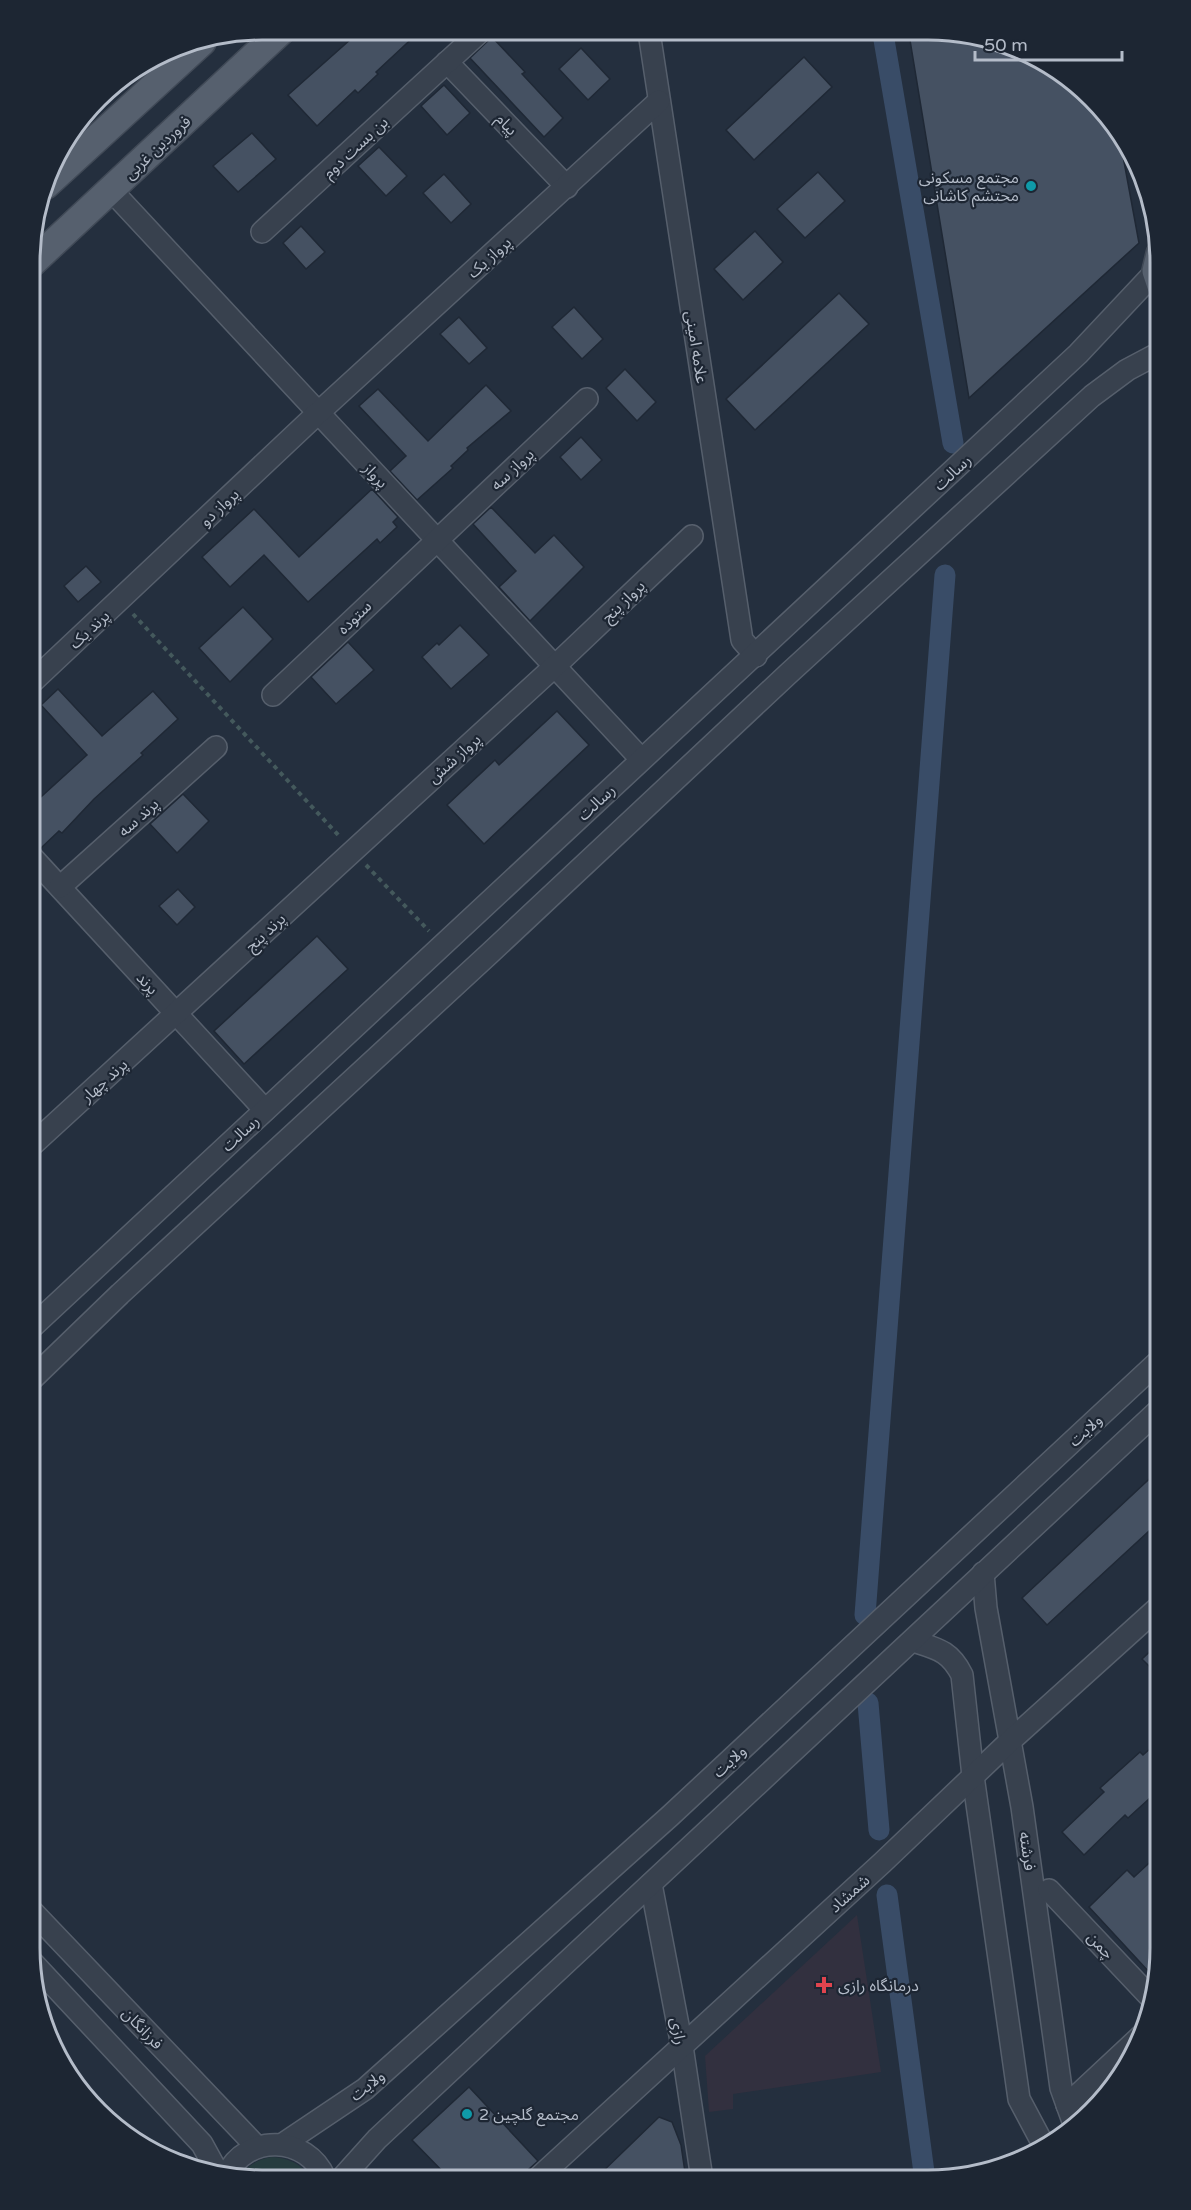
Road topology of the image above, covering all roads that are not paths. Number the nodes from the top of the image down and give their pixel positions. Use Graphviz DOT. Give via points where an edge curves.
graph roads {
  1 [pos="271,40"];
  2 [pos="472,40"];
  3 [pos="650,40"];
  4 [pos="189,53"];
  5 [pos="447,62"];
  6 [pos="659,101"];
  7 [pos="73,148"];
  8 [pos="567,187"];
  9 [pos="111,190"];
  10 [pos="262,232"];
  11 [pos="40,255"];
  12 [pos="1150,279"];
  13 [pos="1150,358"];
  14 [pos="587,399"];
  15 [pos="318,413"];
  16 [pos="692,536"];
  17 [pos="437,540"];
  18 [pos="120,601"];
  19 [pos="756,656"];
  20 [pos="555,666"];
  21 [pos="40,675"];
  22 [pos="273,695"];
  23 [pos="216,747"];
  24 [pos="641,759"];
  25 [pos="352,850"];
  26 [pos="40,866"];
  27 [pos="60,888"];
  28 [pos="177,1014"];
  29 [pos="265,1110"];
  30 [pos="40,1138"];
  31 [pos="40,1320"];
  32 [pos="1150,1369"];
  33 [pos="40,1371"];
  34 [pos="1150,1418"];
  35 [pos="983,1573"];
  36 [pos="1150,1615"];
  37 [pos="913,1641"];
  38 [pos="1009,1742"];
  39 [pos="973,1776"];
  40 [pos="651,1884"];
  41 [pos="1049,1890"];
  42 [pos="40,1920"];
  43 [pos="42,1972"];
  44 [pos="1146,1992"];
  45 [pos="682,2046"];
  46 [pos="1125,2051"];
  47 [pos="1067,2105"];
  48 [pos="1071,2117"];
  49 [pos="1041,2140"];
  50 [pos="283,2144"];
  51 [pos="256,2147"];
  52 [pos="213,2164"];
  53 [pos="232,2168"];
  54 [pos="320,2170"];
  55 [pos="349,2170"];
  56 [pos="547,2170"];
  57 [pos="701,2170"];
  1 -- 9 [label="main road, فروردین غربی"];
  2 -- 5 [label="street, بن بست دوم"];
  3 -- 6 [label="street, علامه امینی"];
  4 -- 7 [label="main road"];
  5 -- 8 [label="street, پیام"];
  5 -- 10 [label="street, بن بست دوم"];
  6 -- 8 [label="street, پرواز یک"];
  6 -- 19 [label="street, علامه امینی" via="742,640"];
  8 -- 15 [label="street, پرواز یک"];
  9 -- 11 [label="main road, فروردین غربی"];
  9 -- 15 [label="street, پرواز"];
  12 -- 19 [label="street, رسالت" via="1078,354"];
  13 -- 33 [label="street" via="1092,396"];
  14 -- 17 [label="street, پرواز سه"];
  15 -- 17 [label="street, پرواز"];
  15 -- 18 [label="street, پرواز دو"];
  16 -- 20 [label="street, پرواز پنج"];
  17 -- 20 [label="street, پرواز"];
  17 -- 22 [label="street, ستوده"];
  18 -- 21 [label="street, پرند یک"];
  19 -- 24 [label="street, رسالت"];
  20 -- 24 [label="street, پرواز"];
  20 -- 25 [label="street, پرواز شش"];
  23 -- 27 [label="street, پرند سه"];
  24 -- 29 [label="street, رسالت"];
  25 -- 28 [label="street, پرند پنج"];
  26 -- 27 [label="street, پرند"];
  27 -- 28 [label="street, پرند"];
  28 -- 29 [label="street, پرند"];
  28 -- 30 [label="street, پرند چهار"];
  29 -- 31 [label="street, رسالت"];
  32 -- 50 [label="street, ولایت" via="670,1816 383,2073"];
  34 -- 35 [label="street"];
  35 -- 37 [label="street"];
  35 -- 38 [label="street, فرشته"];
  36 -- 38 [label="street, شمشاد"];
  37 -- 39 [label="street" via="942,1650 955,1660 962,1675"];
  37 -- 40 [label="street"];
  38 -- 39 [label="street, شمشاد"];
  38 -- 47 [label="street, فرشته" via="1022,1808 1061,2088"];
  39 -- 45 [label="street, شمشاد"];
  39 -- 49 [label="street" via="1019,2099"];
  40 -- 45 [label="street, رازی"];
  40 -- 55 [label="street" via="377,2139"];
  41 -- 44 [label="street, چمن"];
  42 -- 51 [label="street, فرزانگان"];
  43 -- 52 [label="street" via="202,2144"];
  45 -- 56 [label="street, شمشاد"];
  45 -- 57 [label="street, رازی"];
  46 -- 47 [label="street"];
  47 -- 48 [label="street, فرشته"];
  50 -- 51 [label="street"];
  50 -- 54 [label="street" via="306,2153"];
  51 -- 53 [label="street"];
}
